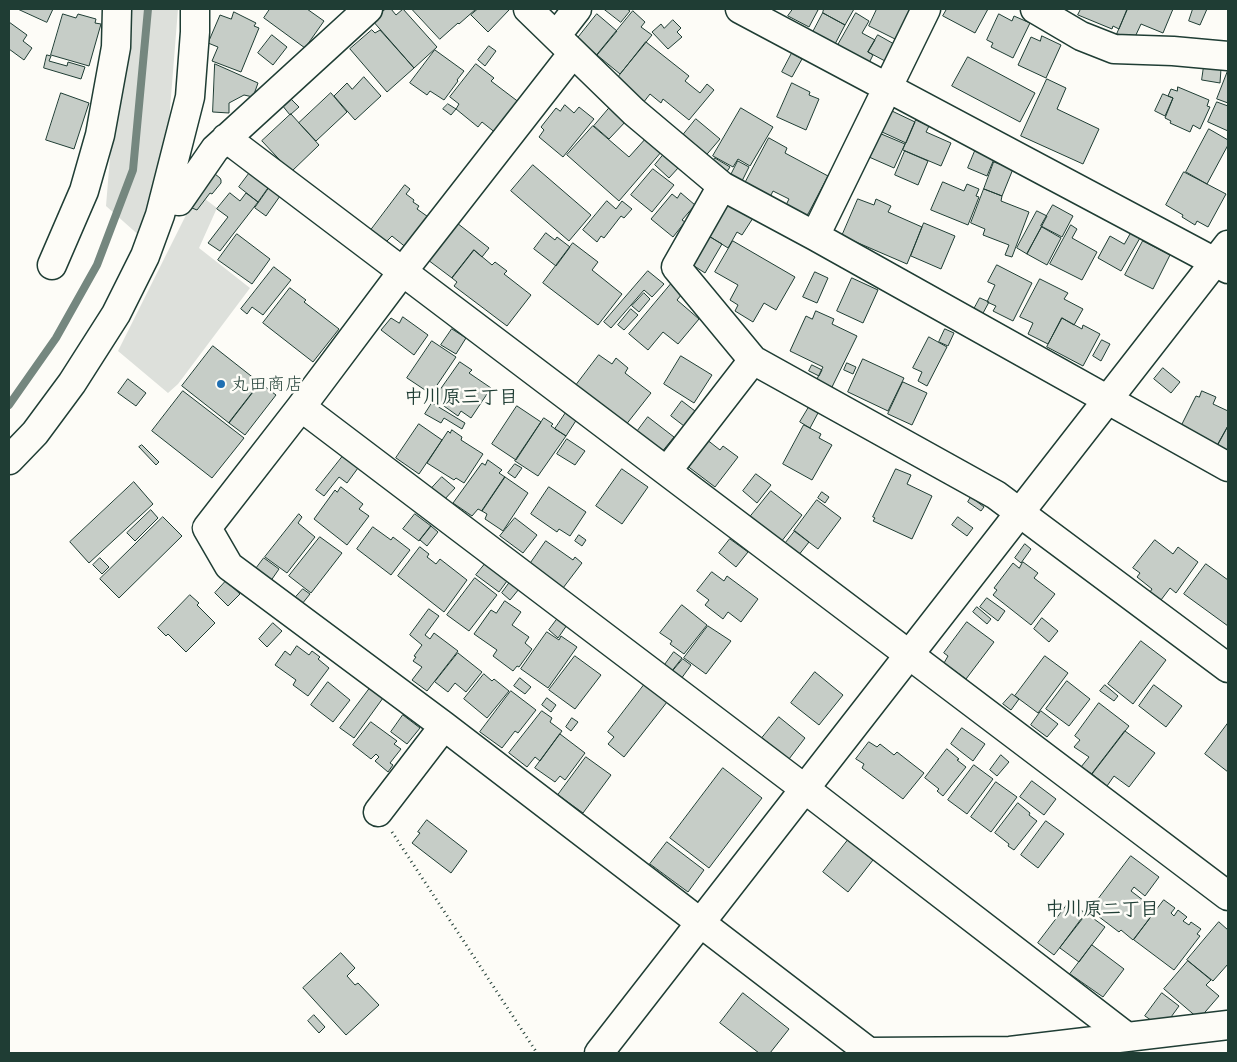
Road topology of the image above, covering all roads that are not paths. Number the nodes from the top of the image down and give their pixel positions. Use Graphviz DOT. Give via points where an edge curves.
graph roads {
  1 [pos="117,9"];
  2 [pos="195,9"];
  3 [pos="368,9"];
  4 [pos="528,9"];
  5 [pos="577,9"];
  6 [pos="740,9"];
  7 [pos="926,9"];
  8 [pos="1035,9"];
  9 [pos="564,45"];
  10 [pos="1228,56"];
  11 [pos="888,88"];
  12 [pos="226,138"];
  13 [pos="722,186"];
  14 [pos="164,199"];
  15 [pos="815,236"];
  16 [pos="1224,259"];
  17 [pos="52,265"];
  18 [pos="403,271"];
  19 [pos="753,360"];
  20 [pos="1108,400"];
  21 [pos="302,407"];
  22 [pos="9,460"];
  23 [pos="1228,467"];
  24 [pos="667,471"];
  25 [pos="1020,512"];
  26 [pos="909,655"];
  27 [pos="1228,668"];
  28 [pos="444,726"];
  29 [pos="805,789"];
  30 [pos="378,812"];
  31 [pos="1228,896"];
  32 [pos="701,922"];
  33 [pos="1228,1025"];
  34 [pos="1127,1037"];
  35 [pos="866,1052"];
  36 [pos="599,1053"];
  1 -- 17 [label="street" via="116,47 100,135 84,192"];
  2 -- 14 [label="street" via="190,96"];
  3 -- 12 [label="street"];
  4 -- 9 [label="street"];
  5 -- 9 [label="street"];
  6 -- 11 [label="street"];
  7 -- 11 [label="street"];
  8 -- 10 [label="street" via="1081,36 1114,49"];
  9 -- 13 [label="street" via="634,112"];
  9 -- 18 [label="street"];
  11 -- 15 [label="street"];
  11 -- 16 [label="street"];
  12 -- 14 [label="street" via="179,200"];
  12 -- 18 [label="street"];
  13 -- 15 [label="street"];
  13 -- 19 [label="street" via="676,267"];
  14 -- 22 [label="street" via="145,256 116,314 72,383 35,433"];
  15 -- 20 [label="street"];
  16 -- 20 [label="street"];
  18 -- 21 [label="street"];
  18 -- 24 [label="street"];
  19 -- 24 [label="street"];
  19 -- 25 [label="street" via="996,495"];
  20 -- 23 [label="street"];
  20 -- 25 [label="street"];
  21 -- 28 [label="street" via="207,528 229,566"];
  21 -- 29 [label="street"];
  24 -- 26 [label="street"];
  25 -- 26 [label="street"];
  25 -- 27 [label="street"];
  26 -- 29 [label="street"];
  26 -- 31 [label="street"];
  28 -- 30 [label="street"];
  28 -- 32 [label="street"];
  29 -- 32 [label="street"];
  29 -- 34 [label="street"];
  32 -- 35 [label="street"];
  32 -- 36 [label="street"];
  33 -- 34 [label="street"];
  34 -- 35 [label="street" via="1010,1051"];
}
